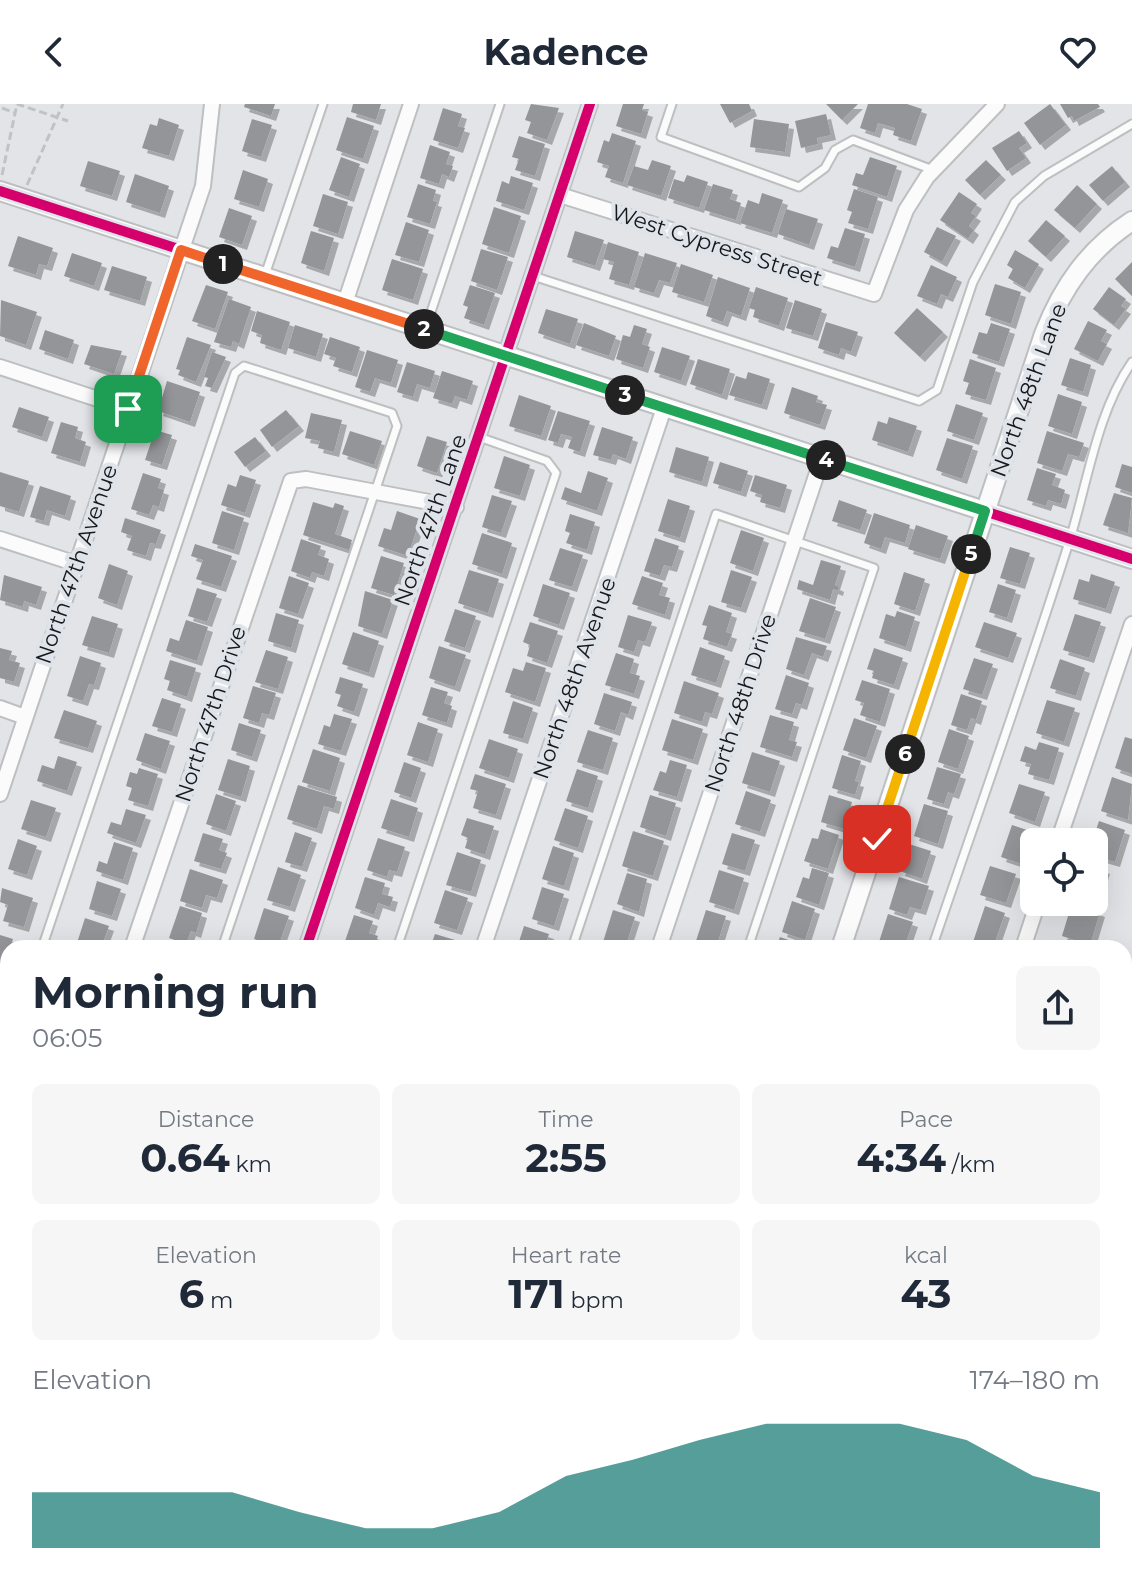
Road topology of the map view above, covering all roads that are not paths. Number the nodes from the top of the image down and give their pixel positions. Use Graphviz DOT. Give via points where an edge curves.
graph roads {
  1 [pos="212,104"];
  2 [pos="323,104"];
  3 [pos="411,104"];
  4 [pos="500,104"];
  5 [pos="590,104"];
  6 [pos="672,104"];
  7 [pos="997,104"];
  8 [pos="1132,124"];
  9 [pos="933,170"];
  10 [pos="0,191"];
  11 [pos="560,195"];
  12 [pos="1132,221"];
  13 [pos="181,250"];
  14 [pos="533,276"];
  15 [pos="264,277"];
  16 [pos="345,303"];
  17 [pos="425,329"];
  18 [pos="507,356"];
  19 [pos="1132,362"];
  20 [pos="0,367"];
  21 [pos="664,408"];
  22 [pos="128,409"];
  23 [pos="479,437"];
  24 [pos="822,458"];
  25 [pos="376,492"];
  26 [pos="456,507"];
  27 [pos="985,511"];
  28 [pos="0,539"];
  29 [pos="1070,539"];
  30 [pos="794,541"];
  31 [pos="1132,559"];
  32 [pos="77,564"];
  33 [pos="1132,624"];
  34 [pos="1129,644"];
  35 [pos="0,708"];
  36 [pos="25,717"];
  37 [pos="0,794"];
  38 [pos="1063,828"];
  39 [pos="1033,916"];
  40 [pos="45,940"];
  41 [pos="135,940"];
  42 [pos="225,940"];
  43 [pos="309,940"];
  44 [pos="400,940"];
  45 [pos="486,940"];
  46 [pos="575,940"];
  47 [pos="662,940"];
  48 [pos="751,940"];
  49 [pos="844,940"];
  50 [pos="935,940"];
  51 [pos="1026,940"];
  1 -- 13 [label="street, North 47th Avenue" via="203,186"];
  2 -- 15 [label="lane"];
  3 -- 16 [label="street"];
  4 -- 17 [label="lane"];
  5 -- 11 [label="street, North 47th Lane"];
  6 -- 9 [label="lane" via="661,137 799,187 825,168 835,150 853,140"];
  7 -- 9 [label="street"];
  8 -- 14 [label="lane" via="1044,176 1015,202 973,282 937,390 919,401"];
  9 -- 11 [label="street, West Cypress Street" via="906,210 874,294"];
  10 -- 13 [label="street"];
  11 -- 14 [label="street, North 47th Lane"];
  12 -- 27 [label="street, North 48th Lane" via="1097,246 1050,318"];
  13 -- 15 [label="street"];
  13 -- 22 [label="street, North 47th Avenue"];
  14 -- 18 [label="street, North 47th Lane"];
  15 -- 16 [label="street"];
  16 -- 17 [label="street"];
  17 -- 18 [label="street"];
  18 -- 21 [label="street"];
  18 -- 23 [label="street, North 47th Lane"];
  19 -- 29 [label="lane" via="1105,417"];
  20 -- 22 [label="street"];
  21 -- 24 [label="street"];
  21 -- 45 [label="street, North 48th Avenue"];
  22 -- 32 [label="street, North 47th Avenue"];
  23 -- 26 [label="street, North 47th Lane"];
  23 -- 44 [label="lane" via="547,461 556,473"];
  24 -- 27 [label="street"];
  24 -- 30 [label="street, North 48th Drive"];
  25 -- 26 [label="street"];
  25 -- 40 [label="lane" via="397,426 392,413 244,366 235,373"];
  25 -- 41 [label="street, North 47th Drive" via="291,481"];
  25 -- 42 [label="lane"];
  26 -- 43 [label="street, North 47th Lane"];
  27 -- 29 [label="street"];
  27 -- 49 [label="street, North 48th Lane"];
  28 -- 32 [label="street"];
  29 -- 31 [label="street"];
  29 -- 50 [label="lane"];
  30 -- 46 [label="lane" via="716,514"];
  30 -- 47 [label="street, North 48th Drive"];
  30 -- 48 [label="lane" via="874,568"];
  32 -- 36 [label="street, North 47th Avenue"];
  33 -- 34 [label="street"];
  34 -- 38 [label="street"];
  35 -- 36 [label="street"];
  36 -- 37 [label="street, North 47th Avenue"];
  39 -- 51 [label="street"];
}
